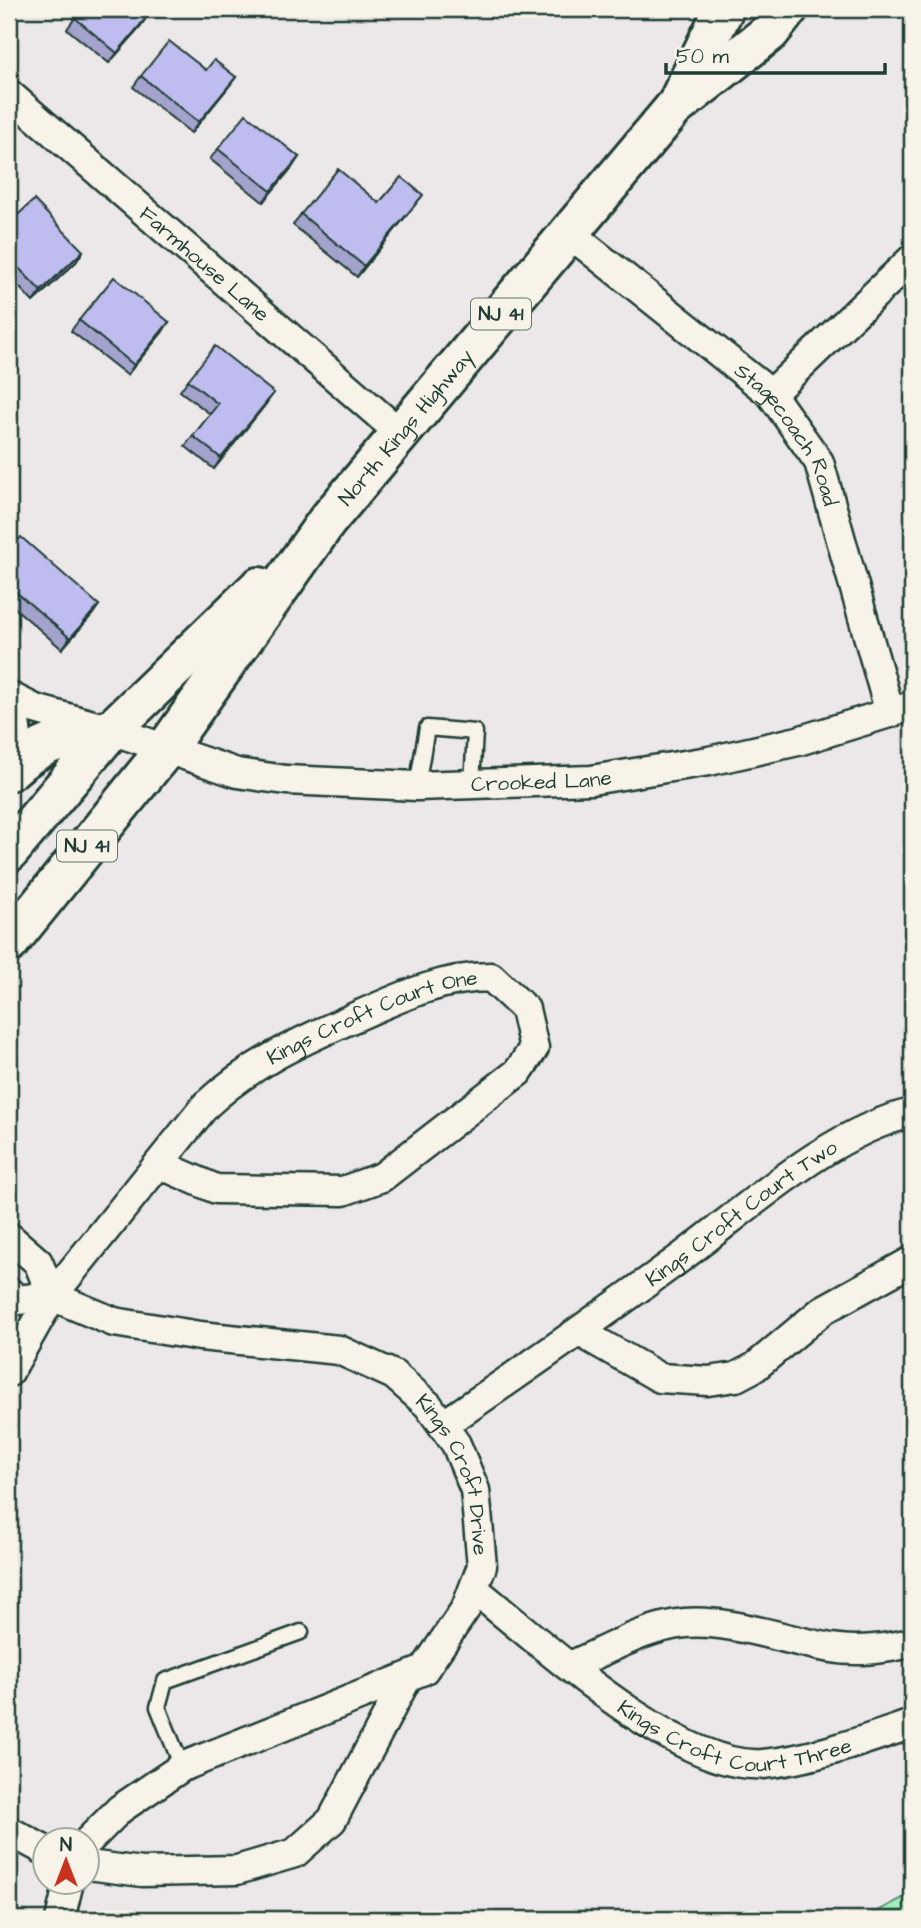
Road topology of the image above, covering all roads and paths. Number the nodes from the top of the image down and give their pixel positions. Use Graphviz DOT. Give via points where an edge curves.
graph roads {
  1 [pos="724,9"];
  2 [pos="788,9"];
  3 [pos="9,94"];
  4 [pos="674,107"];
  5 [pos="569,233"];
  6 [pos="912,259"];
  7 [pos="771,394"];
  8 [pos="401,434"];
  9 [pos="327,521"];
  10 [pos="9,696"];
  11 [pos="901,710"];
  12 [pos="9,713"];
  13 [pos="111,730"];
  14 [pos="165,750"];
  15 [pos="10,770"];
  16 [pos="472,784"];
  17 [pos="416,786"];
  18 [pos="9,852"];
  19 [pos="9,943"];
  20 [pos="912,1114"];
  21 [pos="159,1164"];
  22 [pos="9,1237"];
  23 [pos="912,1261"];
  24 [pos="9,1292"];
  25 [pos="52,1296"];
  26 [pos="580,1332"];
  27 [pos="9,1372"];
  28 [pos="443,1425"];
  29 [pos="474,1589"];
  30 [pos="301,1632"];
  31 [pos="912,1643"];
  32 [pos="570,1666"];
  33 [pos="407,1678"];
  34 [pos="912,1724"];
  35 [pos="182,1767"];
  36 [pos="102,1827"];
  37 [pos="9,1831"];
  38 [pos="32,1843"];
  39 [pos="102,1867"];
  40 [pos="66,1896"];
  41 [pos="60,1919"];
  1 -- 4 [label="main road, North Kings Highway / NJ 41"];
  2 -- 4 [label="main road, North Kings Highway / NJ 41" via="770,32"];
  3 -- 8 [label="street, Farmhouse Lane"];
  4 -- 5 [label="main road, North Kings Highway / NJ 41"];
  5 -- 7 [label="street, Stagecoach Road"];
  5 -- 8 [label="main road, North Kings Highway / NJ 41"];
  6 -- 7 [label="street"];
  7 -- 11 [label="street, Stagecoach Road" via="820,462"];
  8 -- 9 [label="main road, North Kings Highway / NJ 41"];
  9 -- 13 [label="main road, North Kings Highway / NJ 41"];
  9 -- 14 [label="main road, North Kings Highway / NJ 41"];
  10 -- 13 [label="street, Crooked Lane" via="53,715"];
  11 -- 16 [label="street, Crooked Lane" via="798,741 709,761 591,780"];
  12 -- 15 [label="main road"];
  13 -- 14 [label="street, Crooked Lane"];
  13 -- 15 [label="main road" via="67,736"];
  13 -- 18 [label="main road, North Kings Highway / NJ 41"];
  14 -- 17 [label="street, Crooked Lane" via="237,773"];
  14 -- 19 [label="main road, North Kings Highway / NJ 41"];
  16 -- 17 [label="street, Crooked Lane"];
  16 -- 17 [label="lane" via="475,732 427,728"];
  20 -- 26 [label="street, Kings Croft Court Two" via="885,1119 828,1149"];
  21 -- 21 [label="street, Kings Croft Court One" via="206,1105 231,1082 279,1051 415,990 467,977 492,977 525,1009 534,1048 518,1072 382,1177 343,1191 216,1189"];
  21 -- 25 [label="street, Kings Croft Court One"];
  22 -- 25 [label="street" via="38,1262"];
  23 -- 26 [label="street" via="823,1310 755,1367 736,1377 708,1381 660,1378"];
  24 -- 25 [label="street, Kings Croft Drive" via="18,1300"];
  25 -- 27 [label="street, Kings Croft Court One"];
  25 -- 28 [label="street, Kings Croft Drive" via="114,1322 340,1350 394,1375"];
  26 -- 28 [label="street, Kings Croft Court Two"];
  28 -- 29 [label="street, Kings Croft Drive" via="475,1490 482,1566"];
  29 -- 32 [label="street, Kings Croft Court Three"];
  29 -- 33 [label="street, Kings Croft Drive" via="424,1670"];
  30 -- 35 [label="lane" via="165,1681 158,1707"];
  31 -- 32 [label="street" via="836,1649 706,1623 683,1623"];
  32 -- 34 [label="street, Kings Croft Court Three" via="665,1736 722,1760 762,1764 839,1748"];
  33 -- 35 [label="street, Kings Croft Drive"];
  33 -- 39 [label="street" via="332,1819 295,1853 237,1870 142,1872"];
  35 -- 36 [label="street, Kings Croft Drive" via="120,1809"];
  37 -- 38 [label="street"];
  40 -- 41 [label="street"];
}
